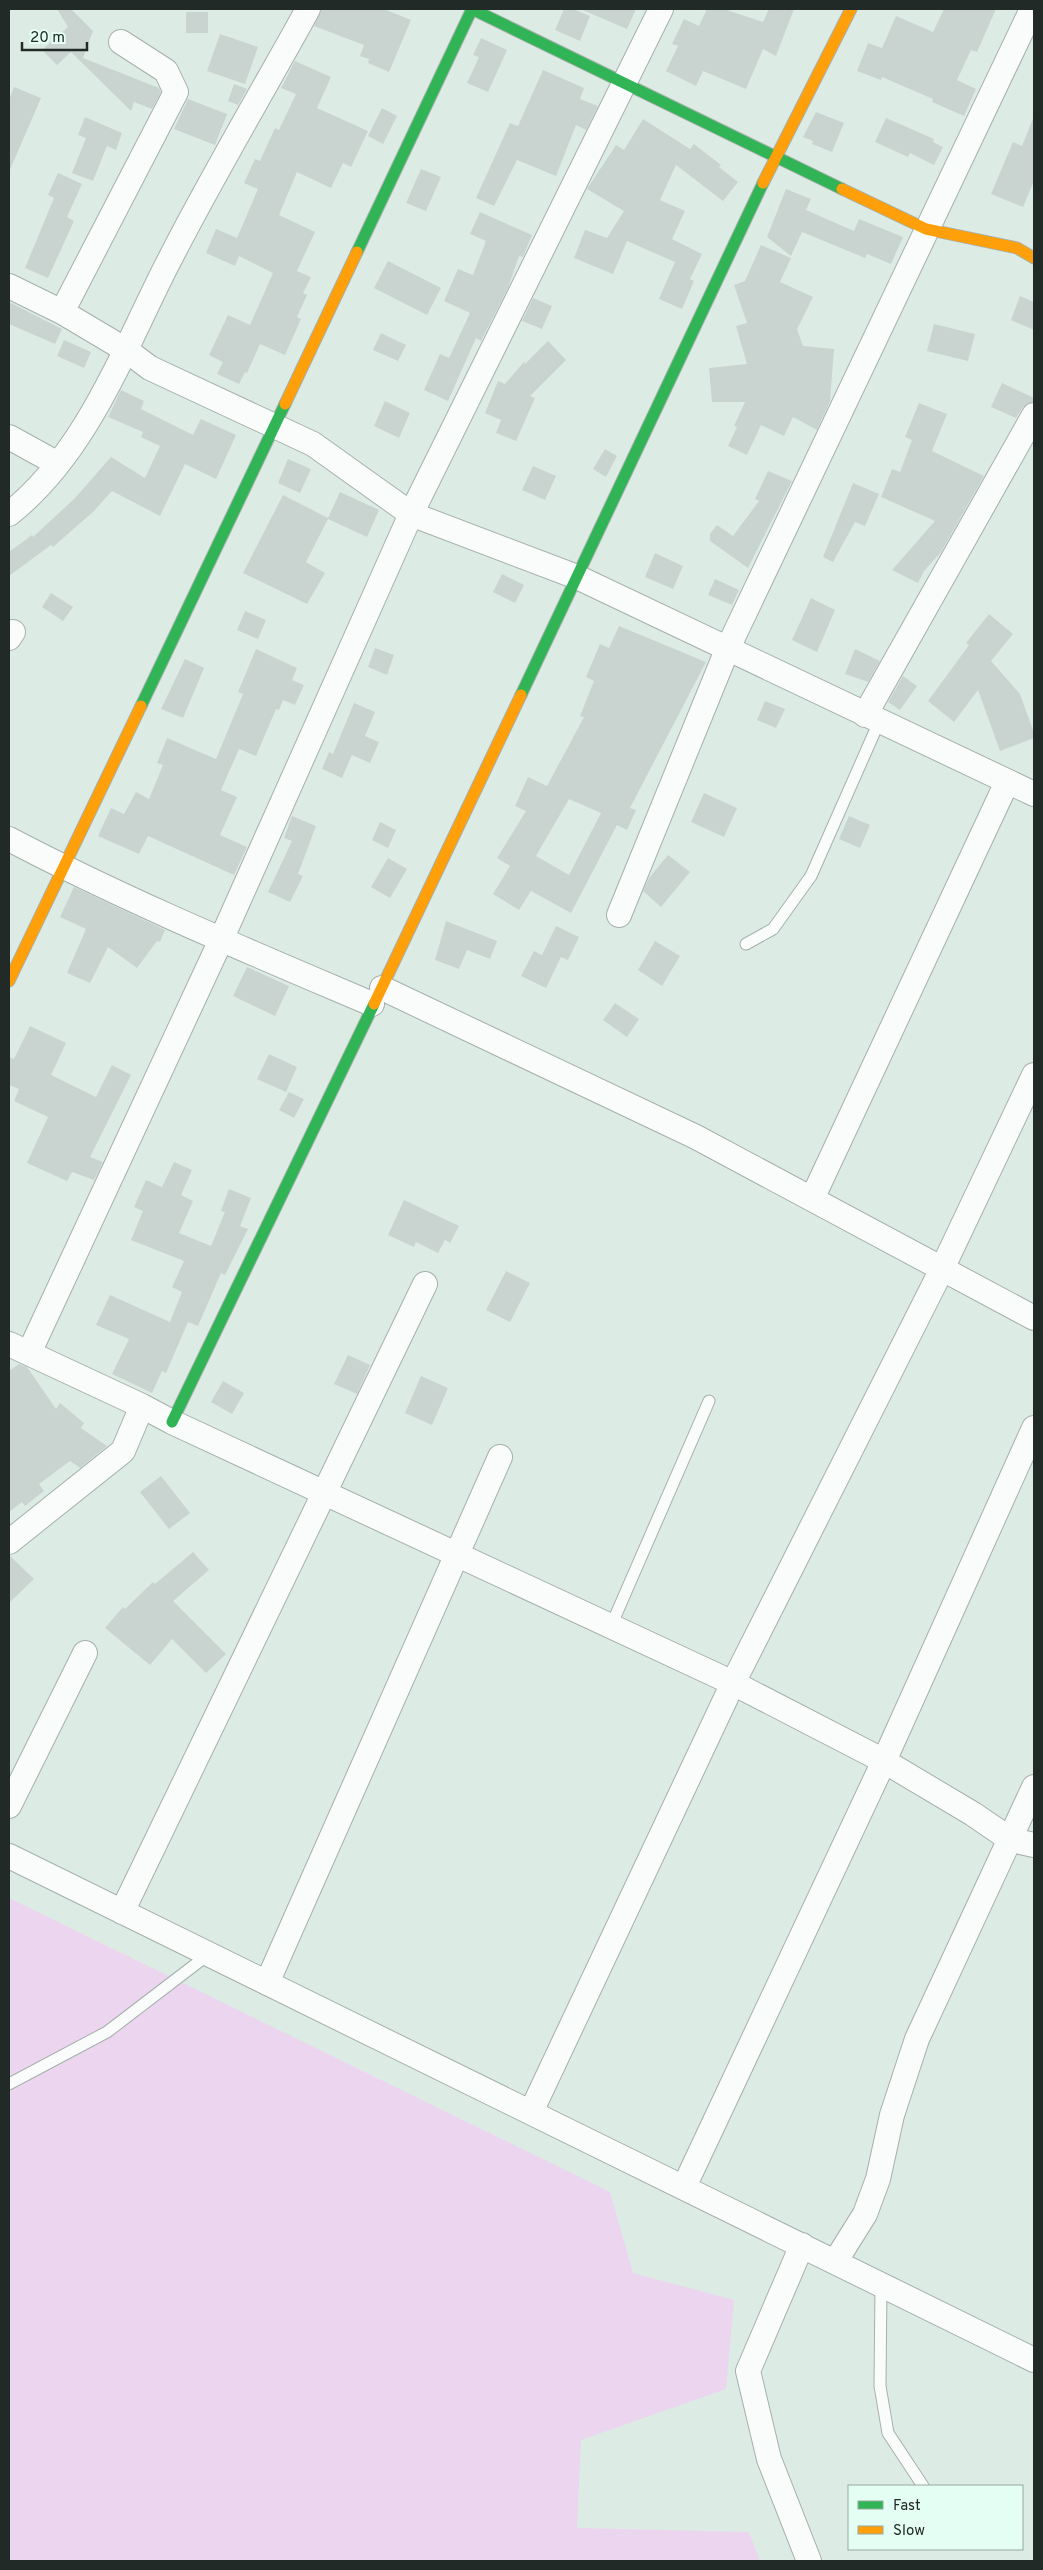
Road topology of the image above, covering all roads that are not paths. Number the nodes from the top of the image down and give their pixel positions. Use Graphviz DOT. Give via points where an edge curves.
graph roads {
  1 [pos="308,9"];
  2 [pos="661,9"];
  3 [pos="851,9"];
  4 [pos="1032,9"];
  5 [pos="121,42"];
  6 [pos="624,84"];
  7 [pos="775,158"];
  8 [pos="926,229"];
  9 [pos="1034,258"];
  10 [pos="9,286"];
  11 [pos="62,312"];
  12 [pos="126,350"];
  13 [pos="1034,416"];
  14 [pos="275,426"];
  15 [pos="9,437"];
  16 [pos="58,464"];
  17 [pos="9,514"];
  18 [pos="410,514"];
  19 [pos="577,577"];
  20 [pos="728,650"];
  21 [pos="872,718"];
  22 [pos="1007,782"];
  23 [pos="1034,794"];
  24 [pos="9,839"];
  25 [pos="63,868"];
  26 [pos="619,915"];
  27 [pos="221,940"];
  28 [pos="746,944"];
  29 [pos="9,982"];
  30 [pos="377,996"];
  31 [pos="1034,1075"];
  32 [pos="812,1199"];
  33 [pos="942,1269"];
  34 [pos="425,1284"];
  35 [pos="1034,1318"];
  36 [pos="19,1349"];
  37 [pos="709,1401"];
  38 [pos="142,1406"];
  39 [pos="172,1422"];
  40 [pos="1034,1428"];
  41 [pos="500,1457"];
  42 [pos="326,1494"];
  43 [pos="9,1542"];
  44 [pos="458,1555"];
  45 [pos="610,1626"];
  46 [pos="86,1654"];
  47 [pos="733,1683"];
  48 [pos="884,1761"];
  49 [pos="1034,1787"];
  50 [pos="9,1806"];
  51 [pos="1010,1840"];
  52 [pos="1034,1845"];
  53 [pos="9,1856"];
  54 [pos="122,1912"];
  55 [pos="209,1954"];
  56 [pos="267,1983"];
  57 [pos="9,2084"];
  58 [pos="532,2112"];
  59 [pos="684,2187"];
  60 [pos="802,2246"];
  61 [pos="835,2262"];
  62 [pos="881,2284"];
  63 [pos="1034,2360"];
  64 [pos="922,2485"];
  65 [pos="809,2561"];
  1 -- 12 [label="street" via="171,257"];
  2 -- 6 [label="street"];
  3 -- 7 [label="street"];
  4 -- 8 [label="street"];
  5 -- 11 [label="street" via="166,71 176,92"];
  6 -- 7 [label="street"];
  6 -- 14 [label="street" via="472,9"];
  6 -- 18 [label="street"];
  7 -- 8 [label="street"];
  7 -- 19 [label="street"];
  8 -- 9 [label="street" via="1017,248"];
  8 -- 20 [label="street"];
  10 -- 11 [label="street"];
  11 -- 12 [label="street"];
  12 -- 14 [label="street" via="150,368"];
  12 -- 16 [label="street" via="73,446"];
  13 -- 21 [label="street"];
  14 -- 18 [label="street" via="313,444"];
  14 -- 25 [label="street"];
  15 -- 16 [label="street"];
  16 -- 17 [label="street" via="25,502"];
  18 -- 19 [label="street"];
  18 -- 27 [label="street"];
  19 -- 20 [label="street"];
  19 -- 30 [label="street"];
  20 -- 21 [label="street"];
  20 -- 26 [label="street"];
  21 -- 22 [label="street"];
  21 -- 28 [label="lane" via="811,876 773,929"];
  22 -- 23 [label="street"];
  22 -- 32 [label="street"];
  24 -- 25 [label="street"];
  25 -- 27 [label="street"];
  25 -- 29 [label="street"];
  27 -- 30 [label="street"];
  27 -- 36 [label="street"];
  30 -- 32 [label="street" via="696,1137"];
  30 -- 39 [label="street"];
  31 -- 33 [label="street"];
  32 -- 33 [label="street"];
  33 -- 35 [label="street"];
  33 -- 47 [label="street"];
  34 -- 42 [label="street"];
  36 -- 38 [label="street"];
  37 -- 45 [label="lane"];
  38 -- 39 [label="street"];
  38 -- 43 [label="street" via="123,1452"];
  39 -- 42 [label="street"];
  40 -- 48 [label="street"];
  41 -- 44 [label="street"];
  42 -- 44 [label="street"];
  42 -- 54 [label="street"];
  44 -- 45 [label="street"];
  44 -- 56 [label="street"];
  45 -- 47 [label="street"];
  46 -- 50 [label="street"];
  47 -- 48 [label="street"];
  47 -- 58 [label="street"];
  48 -- 51 [label="street"];
  48 -- 59 [label="street"];
  49 -- 51 [label="street"];
  51 -- 52 [label="street"];
  51 -- 61 [label="street" via="917,2038 892,2115 878,2179 866,2214"];
  53 -- 54 [label="street"];
  54 -- 55 [label="street"];
  55 -- 56 [label="street"];
  55 -- 57 [label="lane" via="107,2032"];
  56 -- 58 [label="street"];
  58 -- 59 [label="street"];
  59 -- 60 [label="street"];
  60 -- 61 [label="street"];
  60 -- 65 [label="street" via="748,2371 769,2459"];
  61 -- 62 [label="street"];
  62 -- 63 [label="street"];
  62 -- 64 [label="lane" via="880,2386 888,2433"];
}
